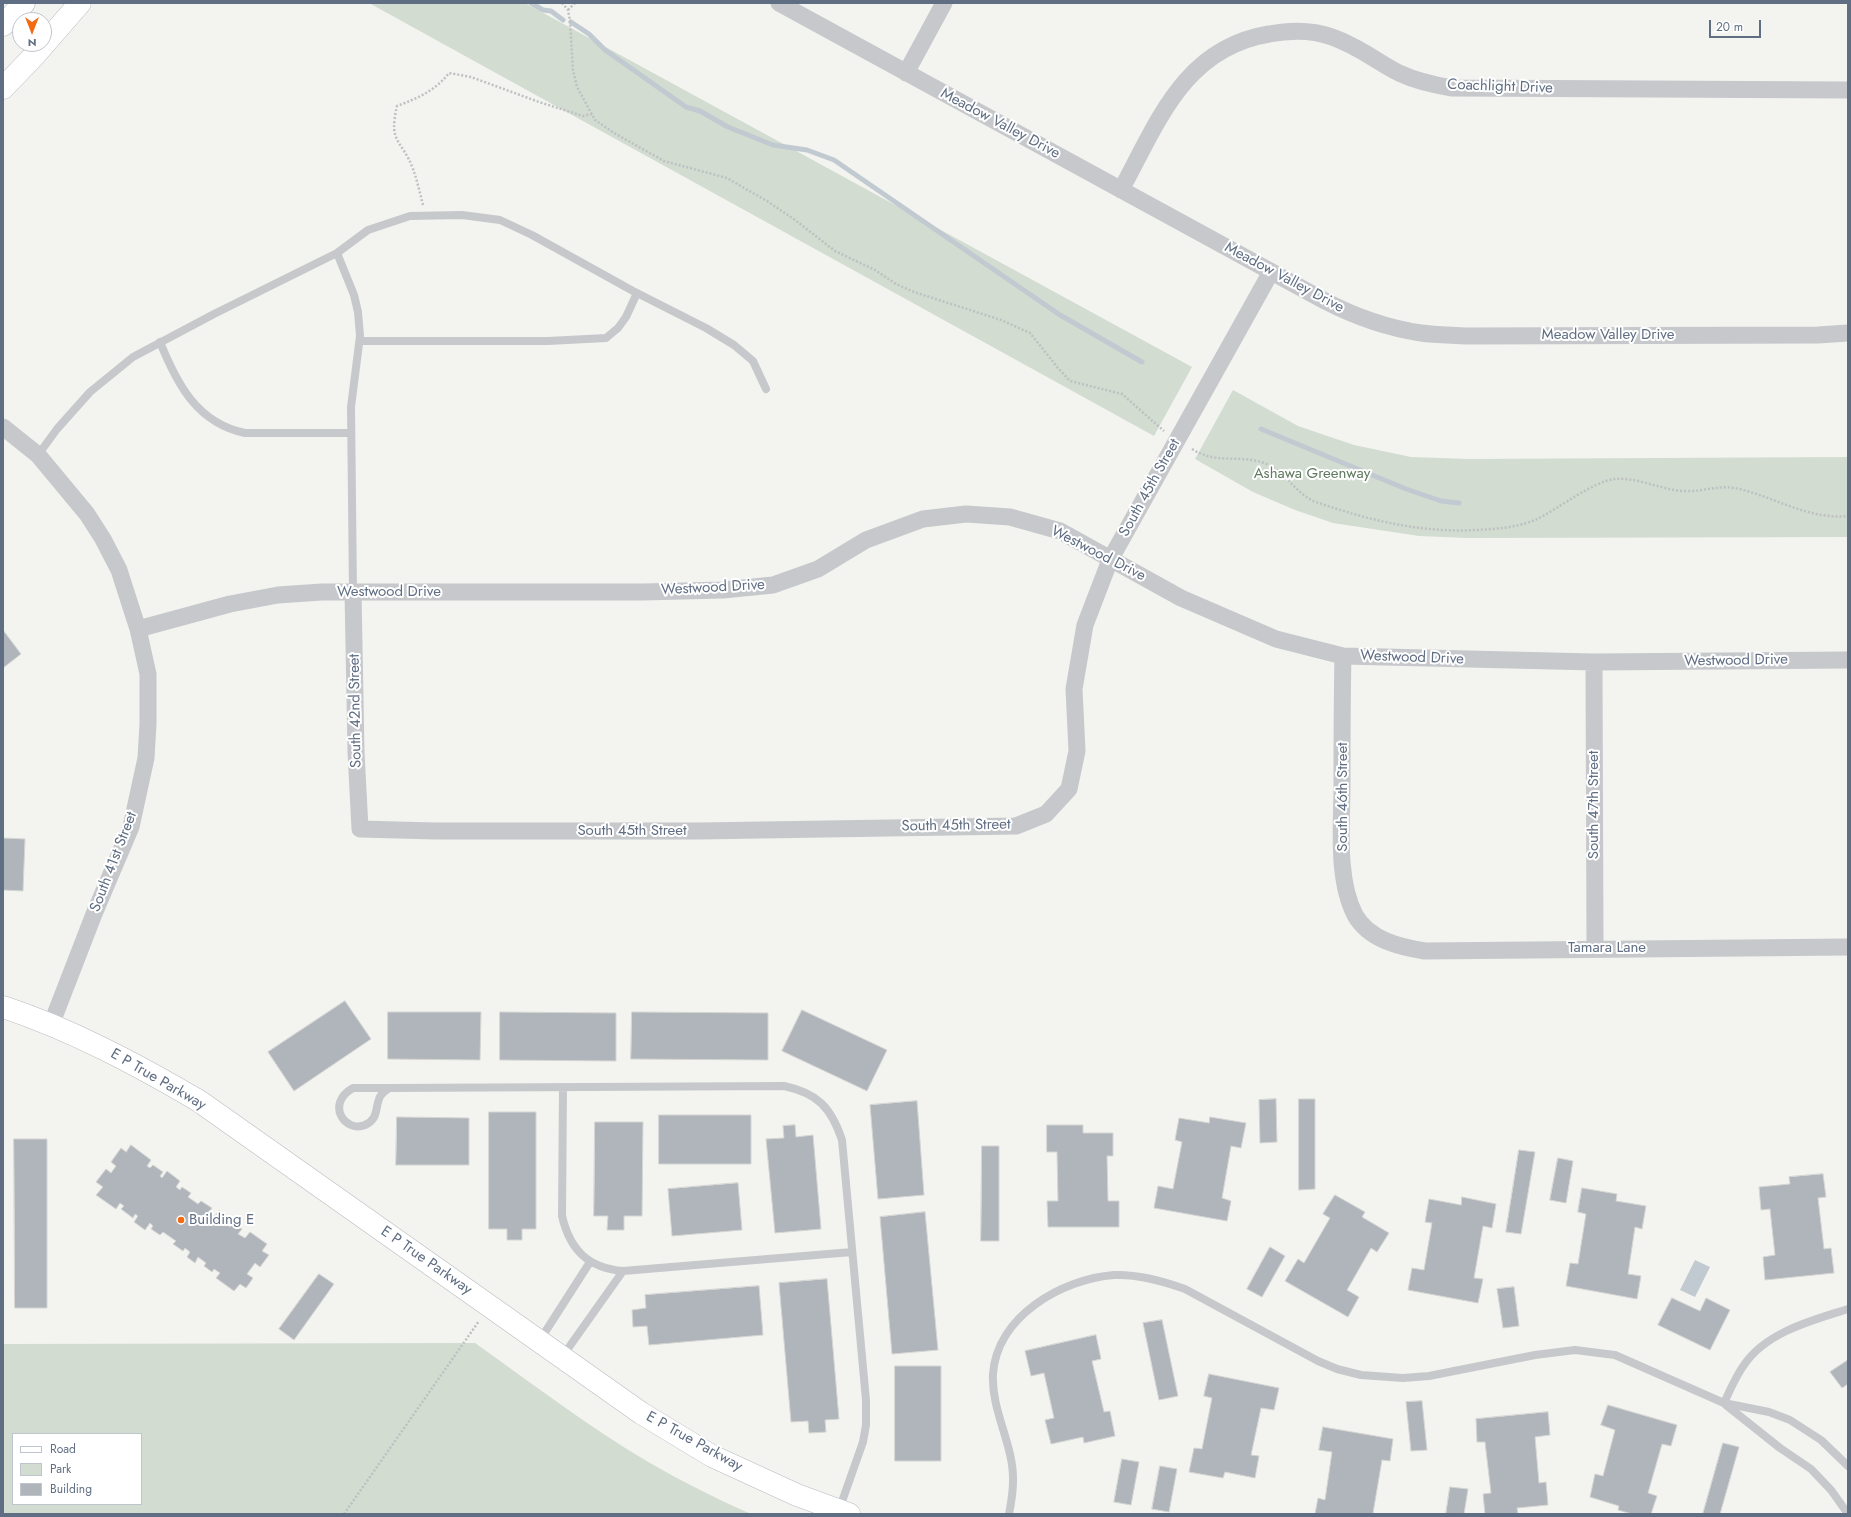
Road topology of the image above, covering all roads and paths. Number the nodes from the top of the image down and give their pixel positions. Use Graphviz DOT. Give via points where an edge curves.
graph roads {
  1 [pos="24,3"];
  2 [pos="80,3"];
  3 [pos="562,3"];
  4 [pos="575,3"];
  5 [pos="779,3"];
  6 [pos="944,3"];
  7 [pos="568,10"];
  8 [pos="3,25"];
  9 [pos="906,73"];
  10 [pos="3,88"];
  11 [pos="1848,90"];
  12 [pos="592,114"];
  13 [pos="1121,190"];
  14 [pos="426,215"];
  15 [pos="337,253"];
  16 [pos="1271,272"];
  17 [pos="637,293"];
  18 [pos="1848,333"];
  19 [pos="360,341"];
  20 [pos="160,342"];
  21 [pos="766,388"];
  22 [pos="3,427"];
  23 [pos="351,433"];
  24 [pos="1177,440"];
  25 [pos="38,455"];
  26 [pos="1848,516"];
  27 [pos="1110,560"];
  28 [pos="353,592"];
  29 [pos="138,629"];
  30 [pos="1343,656"];
  31 [pos="1848,660"];
  32 [pos="1594,662"];
  33 [pos="360,829"];
  34 [pos="1370,932"];
  35 [pos="1848,947"];
  36 [pos="1594,948"];
  37 [pos="3,1008"];
  38 [pos="51,1025"];
  39 [pos="563,1087"];
  40 [pos="389,1088"];
  41 [pos="852,1252"];
  42 [pos="590,1262"];
  43 [pos="623,1271"];
  44 [pos="489,1306"];
  45 [pos="1848,1309"];
  46 [pos="539,1342"];
  47 [pos="561,1357"];
  48 [pos="1724,1403"];
  49 [pos="1848,1466"];
  50 [pos="844,1512"];
  51 [pos="344,1514"];
  52 [pos="1009,1514"];
  53 [pos="1848,1514"];
  1 -- 8 [label="main road"];
  2 -- 10 [label="main road"];
  3 -- 7 [label="path"];
  4 -- 7 [label="path"];
  5 -- 9 [label="street, Meadow Valley Drive"];
  6 -- 9 [label="street"];
  7 -- 12 [label="path" via="572,70 577,87"];
  9 -- 13 [label="street, Meadow Valley Drive"];
  11 -- 13 [label="street, Coachlight Drive" via="1452,88 1424,83 1399,73 1355,46 1331,36 1308,32 1282,32 1257,36 1233,44 1192,73 1176,91"];
  12 -- 14 [label="path" via="583,116 471,77 449,73 440,85 425,95 397,106 394,120 395,138 413,167"];
  12 -- 24 [label="path" via="614,133 664,161 727,178 790,216 835,251 875,270 896,284 1001,320 1030,334 1070,381 1122,394 1148,419"];
  13 -- 16 [label="street, Meadow Valley Drive"];
  14 -- 15 [label="lane" via="410,216 368,230"];
  14 -- 17 [label="lane" via="462,215 500,220"];
  15 -- 19 [label="lane" via="347,275 358,312"];
  15 -- 20 [label="lane"];
  16 -- 18 [label="street, Meadow Valley Drive" via="1354,316 1422,334 1468,336"];
  16 -- 24 [label="street, South 45th Street"];
  17 -- 19 [label="lane" via="626,317 606,338 548,341"];
  17 -- 21 [label="lane" via="734,345 754,361"];
  19 -- 23 [label="lane" via="353,385"];
  20 -- 23 [label="lane" via="186,395 214,422 229,430 245,433"];
  20 -- 25 [label="lane" via="133,356 90,392"];
  22 -- 25 [label="street, South 41st Street"];
  23 -- 28 [label="lane"];
  24 -- 26 [label="path" via="1209,457 1264,463 1283,474 1307,499 1376,521 1436,531 1504,529 1521,525 1555,510 1593,487 1615,479 1682,491 1718,486 1736,488 1813,514"];
  24 -- 27 [label="street, South 45th Street"];
  25 -- 29 [label="street, South 41st Street" via="87,514 103,539 118,570"];
  27 -- 28 [label="street, Westwood Drive" via="1060,531 1010,517 966,514 923,518 866,540 818,569 772,585 723,590 650,592"];
  27 -- 30 [label="street, Westwood Drive" via="1181,598 1276,639"];
  27 -- 33 [label="street, South 45th Street" via="1085,625 1074,689 1077,751 1069,789 1046,814 1016,826 699,831"];
  28 -- 29 [label="street, Westwood Drive" via="278,595 230,604"];
  28 -- 33 [label="street, South 42nd Street"];
  29 -- 38 [label="street, South 41st Street" via="148,674 146,758 139,793 131,827"];
  30 -- 32 [label="street, Westwood Drive"];
  30 -- 34 [label="street, South 46th Street" via="1342,849 1345,886 1356,916"];
  31 -- 32 [label="street, Westwood Drive"];
  32 -- 36 [label="street, South 47th Street"];
  34 -- 36 [label="street, Tamara Lane" via="1400,947 1426,951"];
  35 -- 36 [label="street, Tamara Lane"];
  37 -- 38 [label="main road, E P True Parkway"];
  38 -- 44 [label="main road, E P True Parkway" via="150,1072 199,1101"];
  39 -- 40 [label="lane"];
  39 -- 41 [label="lane" via="784,1086 811,1095 827,1109 836,1123 842,1140"];
  39 -- 42 [label="lane" via="562,1216 573,1246"];
  40 -- 40 [label="lane" via="353,1088 345,1092 339,1101 339,1112 344,1121 353,1126 364,1126 372,1121 377,1114 378,1099"];
  41 -- 43 [label="lane"];
  41 -- 50 [label="lane" via="866,1425"];
  42 -- 43 [label="lane" via="611,1270"];
  42 -- 46 [label="lane"];
  43 -- 47 [label="lane"];
  44 -- 46 [label="main road, E P True Parkway"];
  44 -- 51 [label="path"];
  45 -- 48 [label="lane" via="1801,1324 1761,1348 1744,1364"];
  46 -- 47 [label="main road, E P True Parkway"];
  47 -- 50 [label="main road, E P True Parkway" via="641,1413 712,1456 797,1495"];
  48 -- 49 [label="lane" via="1769,1412 1790,1420 1821,1440"];
  48 -- 52 [label="lane" via="1630,1360 1615,1355 1576,1350 1535,1355 1429,1376 1403,1378 1361,1375 1318,1361 1185,1289 1164,1281 1137,1276 1102,1277 1071,1286 1040,1302 1011,1328 996,1358 993,1374 994,1394 1014,1481"];
  48 -- 53 [label="lane" via="1780,1448 1811,1469 1831,1490"];
}
